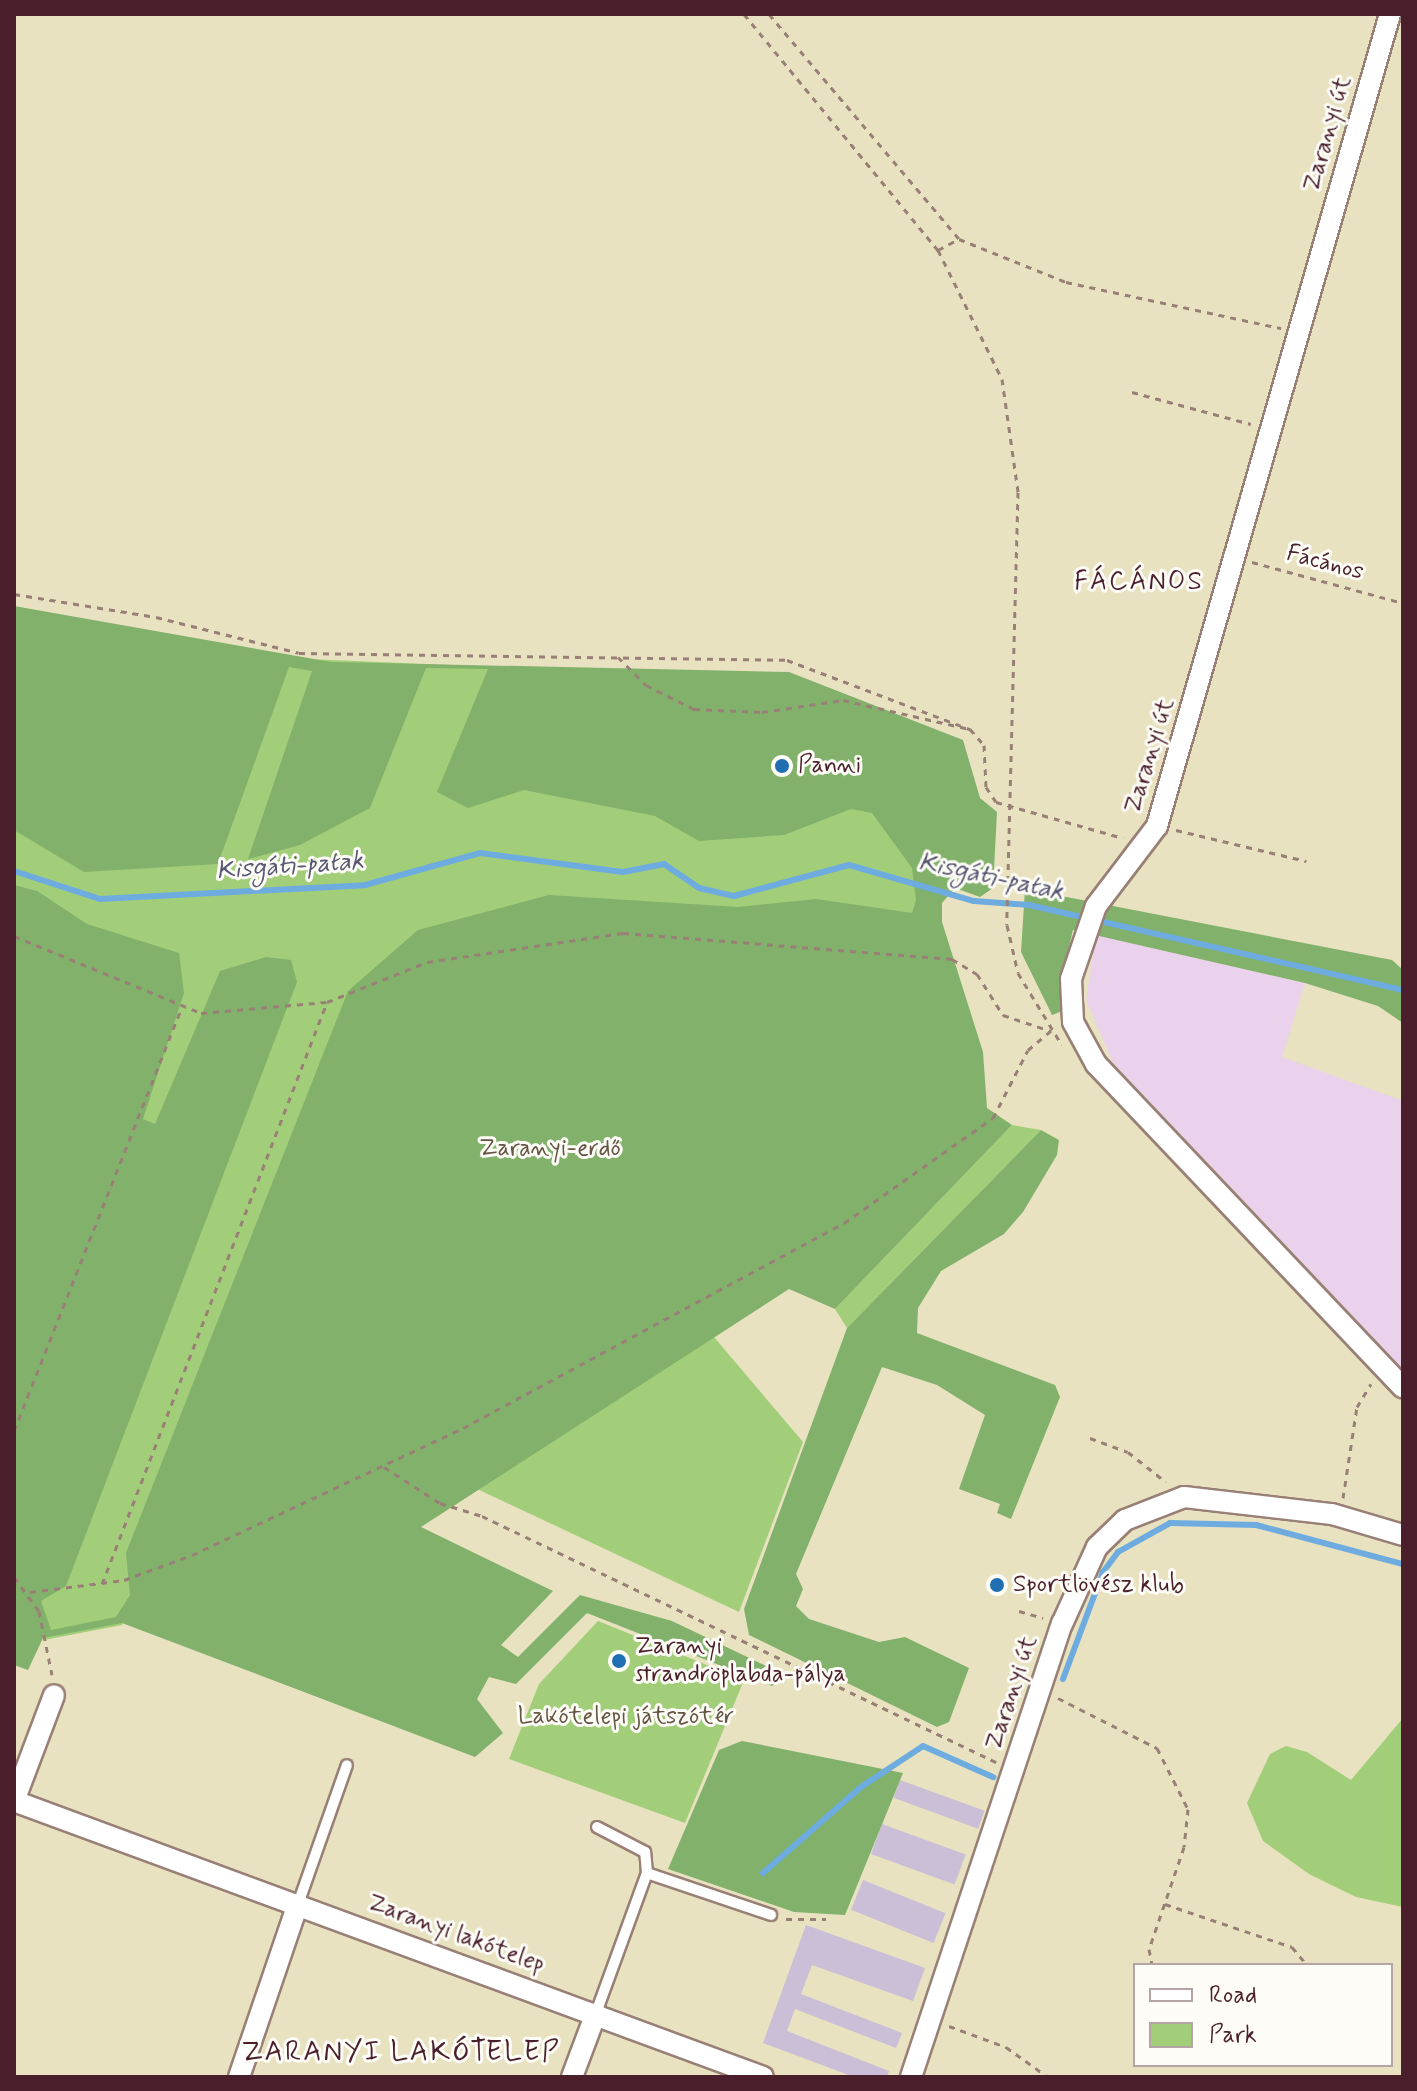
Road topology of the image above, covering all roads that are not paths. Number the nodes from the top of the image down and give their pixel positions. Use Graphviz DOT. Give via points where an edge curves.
graph roads {
  1 [pos="1390,14"];
  2 [pos="1403,1388"];
  3 [pos="1403,1535"];
  4 [pos="54,1695"];
  5 [pos="347,1765"];
  6 [pos="14,1801"];
  7 [pos="597,1827"];
  8 [pos="647,1873"];
  9 [pos="298,1904"];
  10 [pos="771,1915"];
  11 [pos="596,2013"];
  12 [pos="239,2077"];
  13 [pos="572,2077"];
  14 [pos="763,2077"];
  15 [pos="911,2077"];
  1 -- 2 [label="street, Zaranyi út" via="1237,557 1152,835 1096,906 1071,979 1073,1022 1096,1064 1380,1371"];
  3 -- 15 [label="street, Zaranyi út" via="1332,1514 1184,1497 1125,1520 1097,1547 1062,1624"];
  4 -- 6 [label="street"];
  5 -- 9 [label="lane"];
  6 -- 9 [label="street, Zaranyi lakótelep"];
  7 -- 8 [label="lane" via="645,1852"];
  8 -- 10 [label="lane"];
  8 -- 11 [label="lane"];
  9 -- 11 [label="street, Zaranyi lakótelep"];
  9 -- 12 [label="street"];
  11 -- 13 [label="street"];
  11 -- 14 [label="street, Zaranyi lakótelep"];
}
